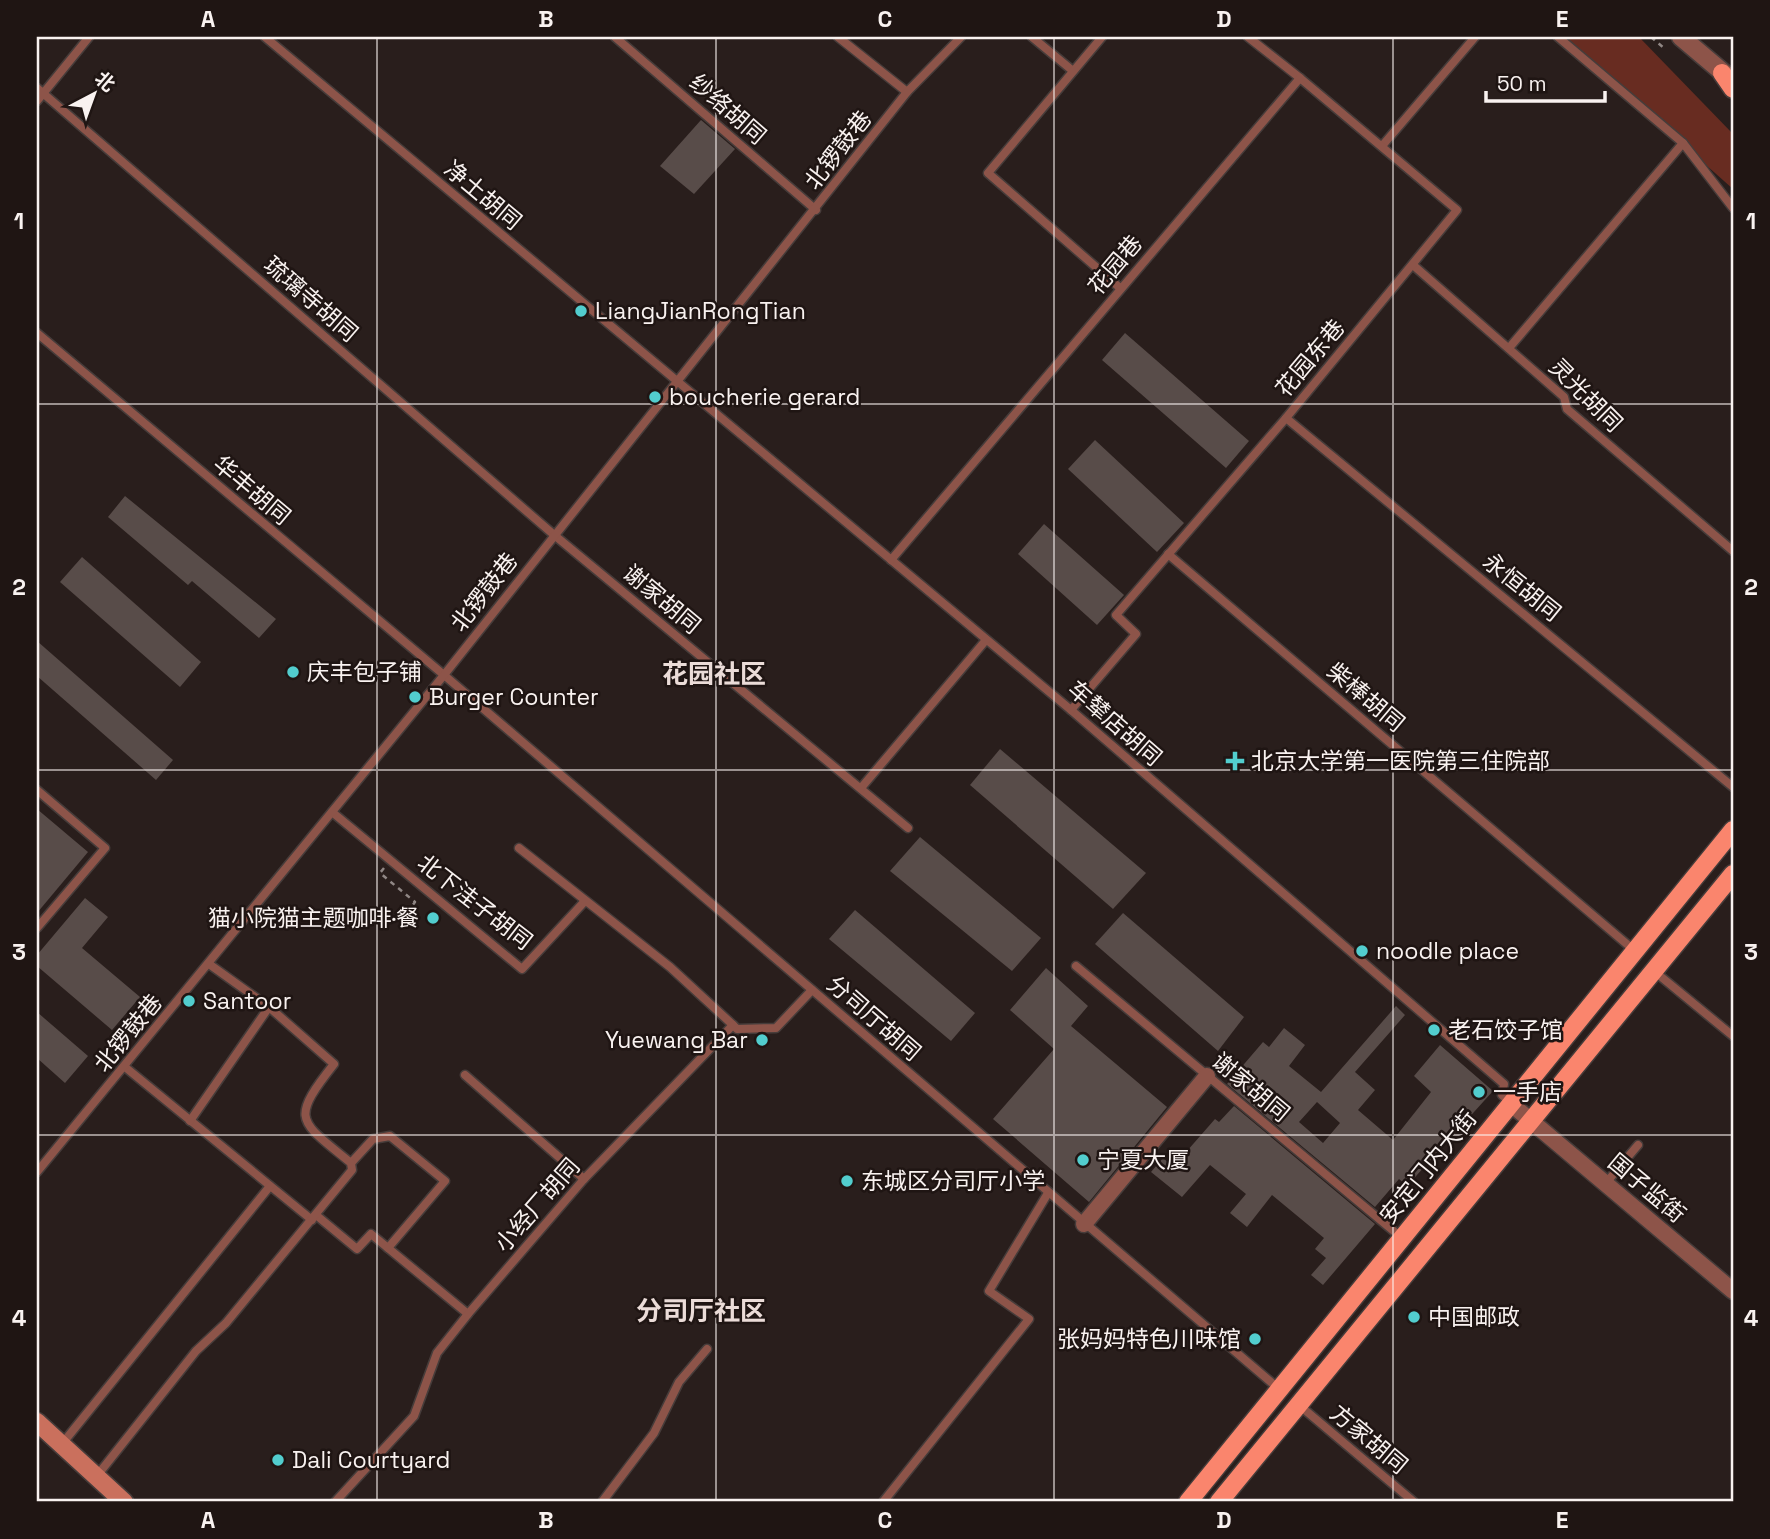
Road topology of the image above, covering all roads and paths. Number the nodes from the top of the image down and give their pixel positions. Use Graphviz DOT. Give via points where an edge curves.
graph roads {
  1 [pos="89,37"];
  2 [pos="265,37"];
  3 [pos="615,37"];
  4 [pos="838,37"];
  5 [pos="961,37"];
  6 [pos="1032,37"];
  7 [pos="1102,37"];
  8 [pos="1248,37"];
  9 [pos="1475,37"];
  10 [pos="1558,37"];
  11 [pos="1651,37"];
  12 [pos="1681,37"];
  13 [pos="1664,48"];
  14 [pos="1073,71"];
  15 [pos="1728,77"];
  16 [pos="1300,78"];
  17 [pos="1733,89"];
  18 [pos="40,91"];
  19 [pos="907,92"];
  20 [pos="37,101"];
  21 [pos="1683,143"];
  22 [pos="1382,146"];
  23 [pos="1733,208"];
  24 [pos="816,210"];
  25 [pos="1413,265"];
  26 [pos="1120,288"];
  27 [pos="37,333"];
  28 [pos="1509,348"];
  29 [pos="677,382"];
  30 [pos="1286,418"];
  31 [pos="553,534"];
  32 [pos="1733,551"];
  33 [pos="1168,554"];
  34 [pos="891,560"];
  35 [pos="986,639"];
  36 [pos="444,675"];
  37 [pos="1071,710"];
  38 [pos="1733,787"];
  39 [pos="860,788"];
  40 [pos="37,790"];
  41 [pos="332,812"];
  42 [pos="908,828"];
  43 [pos="1733,830"];
  44 [pos="519,848"];
  45 [pos="390,860"];
  46 [pos="1733,874"];
  47 [pos="585,901"];
  48 [pos="412,906"];
  49 [pos="37,928"];
  50 [pos="1635,952"];
  51 [pos="209,964"];
  52 [pos="1076,966"];
  53 [pos="1654,971"];
  54 [pos="812,990"];
  55 [pos="269,1007"];
  56 [pos="733,1025"];
  57 [pos="1733,1035"];
  58 [pos="125,1067"];
  59 [pos="464,1075"];
  60 [pos="1207,1076"];
  61 [pos="1511,1104"];
  62 [pos="190,1121"];
  63 [pos="1532,1121"];
  64 [pos="1638,1145"];
  65 [pos="351,1163"];
  66 [pos="37,1172"];
  67 [pos="584,1180"];
  68 [pos="1606,1183"];
  69 [pos="270,1186"];
  70 [pos="1048,1193"];
  71 [pos="314,1218"];
  72 [pos="1084,1224"];
  73 [pos="1402,1238"];
  74 [pos="388,1248"];
  75 [pos="1733,1291"];
  76 [pos="468,1314"];
  77 [pos="707,1349"];
  78 [pos="1279,1389"];
  79 [pos="1299,1405"];
  80 [pos="37,1422"];
  81 [pos="62,1444"];
  82 [pos="96,1478"];
  83 [pos="124,1502"];
  84 [pos="335,1502"];
  85 [pos="602,1502"];
  86 [pos="883,1502"];
  87 [pos="1188,1502"];
  88 [pos="1219,1502"];
  89 [pos="1414,1502"];
  1 -- 18 [label="lane"];
  2 -- 29 [label="lane, 净土胡同"];
  3 -- 24 [label="lane, 纱络胡同"];
  4 -- 19 [label="lane"];
  5 -- 19 [label="lane, 北锣鼓巷"];
  6 -- 14 [label="lane"];
  7 -- 14 [label="lane"];
  8 -- 16 [label="lane"];
  9 -- 22 [label="lane"];
  10 -- 21 [label="lane"];
  11 -- 13 [label="path"];
  12 -- 15 [label="street"];
  14 -- 26 [label="lane" via="988,173"];
  15 -- 17 [label="main road"];
  16 -- 22 [label="lane"];
  16 -- 26 [label="lane, 花园巷"];
  18 -- 20 [label="lane"];
  18 -- 31 [label="lane, 琉璃寺胡同"];
  19 -- 24 [label="lane, 北锣鼓巷"];
  21 -- 23 [label="lane"];
  21 -- 28 [label="lane"];
  22 -- 25 [label="lane, 花园东巷" via="1457,210"];
  24 -- 29 [label="lane, 北锣鼓巷"];
  25 -- 28 [label="lane, 灵光胡同"];
  25 -- 30 [label="lane, 花园东巷"];
  26 -- 34 [label="lane, 花园巷"];
  27 -- 36 [label="lane, 华丰胡同"];
  28 -- 32 [label="lane, 灵光胡同" via="1564,397 1567,409"];
  29 -- 31 [label="lane, 北锣鼓巷"];
  29 -- 34 [label="lane, 车辇店胡同"];
  30 -- 33 [label="lane, 花园东巷"];
  30 -- 38 [label="lane, 永恒胡同"];
  31 -- 36 [label="lane, 北锣鼓巷"];
  31 -- 39 [label="lane, 谢家胡同"];
  33 -- 37 [label="lane, 花园东巷" via="1116,615 1136,634"];
  33 -- 50 [label="lane, 柴棒胡同"];
  34 -- 35 [label="lane, 车辇店胡同"];
  35 -- 37 [label="lane, 车辇店胡同"];
  35 -- 39 [label="lane"];
  36 -- 41 [label="lane, 北锣鼓巷"];
  36 -- 54 [label="lane, 分司厅胡同"];
  37 -- 61 [label="lane, 车辇店胡同" via="1504,1084 1502,1095"];
  39 -- 42 [label="lane, 谢家胡同"];
  40 -- 49 [label="lane" via="105,848"];
  41 -- 45 [label="lane, 北下洼子胡同"];
  41 -- 51 [label="lane, 北锣鼓巷"];
  43 -- 50 [label="main road, 安定门内大街"];
  44 -- 47 [label="lane"];
  45 -- 47 [label="lane, 北下洼子胡同" via="522,969"];
  45 -- 48 [label="path" via="380,873 415,902"];
  46 -- 53 [label="main road"];
  47 -- 56 [label="lane" via="670,967"];
  50 -- 61 [label="main road, 安定门内大街"];
  51 -- 55 [label="lane"];
  51 -- 58 [label="lane, 北锣鼓巷"];
  52 -- 60 [label="lane, 谢家胡同"];
  53 -- 57 [label="lane"];
  53 -- 63 [label="main road"];
  54 -- 56 [label="lane" via="776,1028 737,1029"];
  54 -- 70 [label="lane, 分司厅胡同"];
  55 -- 62 [label="lane"];
  55 -- 65 [label="lane" via="334,1065 309,1096 304,1114 309,1128"];
  56 -- 67 [label="lane, 小经厂胡同"];
  58 -- 62 [label="lane"];
  58 -- 66 [label="lane, 北锣鼓巷"];
  59 -- 67 [label="lane"];
  60 -- 72 [label="street"];
  60 -- 73 [label="lane, 谢家胡同"];
  61 -- 63 [label="street, 国子监街"];
  61 -- 73 [label="main road, 安定门内大街"];
  62 -- 69 [label="lane"];
  63 -- 68 [label="street, 国子监街"];
  63 -- 79 [label="main road"];
  64 -- 68 [label="lane"];
  65 -- 71 [label="lane" via="348,1177"];
  65 -- 74 [label="lane" via="373,1139 390,1136 445,1181"];
  67 -- 76 [label="lane, 小经厂胡同"];
  68 -- 75 [label="street, 国子监街"];
  69 -- 71 [label="lane"];
  69 -- 81 [label="lane"];
  70 -- 72 [label="lane, 分司厅胡同"];
  70 -- 86 [label="lane" via="989,1291 1029,1319"];
  71 -- 74 [label="lane" via="357,1249 371,1234"];
  71 -- 82 [label="lane" via="196,1352"];
  72 -- 78 [label="lane, 分司厅胡同"];
  73 -- 78 [label="main road, 安定门内大街"];
  74 -- 76 [label="lane"];
  76 -- 84 [label="lane, 小经厂胡同" via="437,1353 414,1416"];
  77 -- 85 [label="lane" via="679,1382 654,1433"];
  78 -- 87 [label="main road, 安定门内大街"];
  79 -- 88 [label="main road"];
  79 -- 89 [label="lane, 方家胡同"];
  80 -- 81 [label="main road"];
  81 -- 82 [label="main road"];
  82 -- 83 [label="main road"];
}
